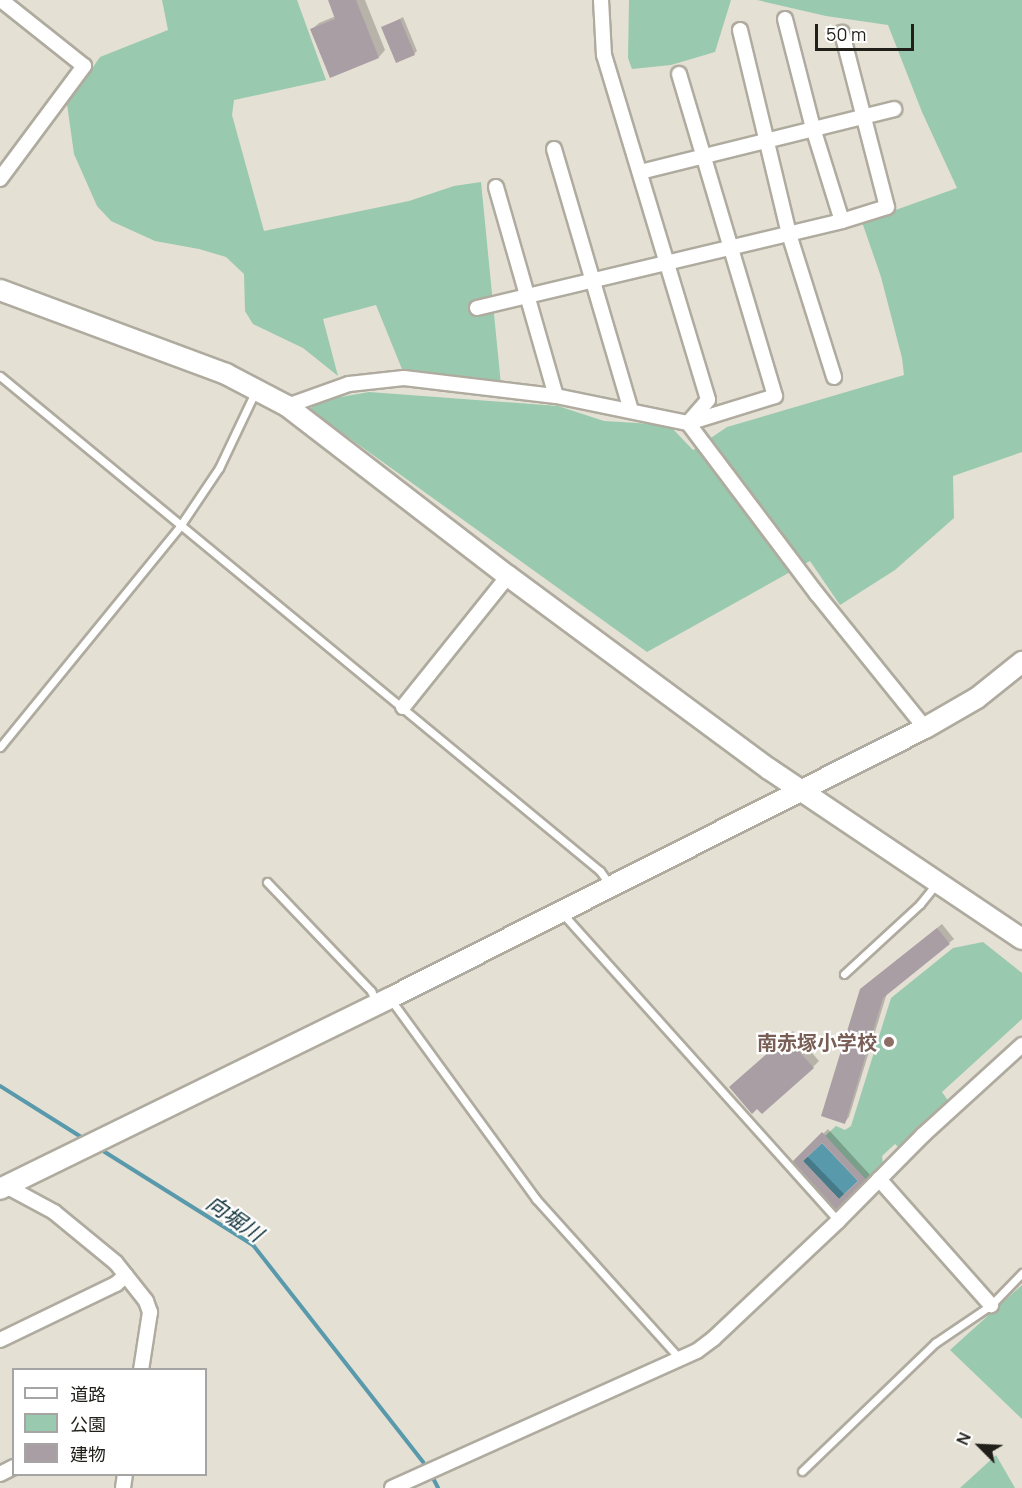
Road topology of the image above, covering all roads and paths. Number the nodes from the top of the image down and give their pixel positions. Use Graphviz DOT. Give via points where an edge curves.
graph roads {
  1 [pos="1,0"];
  2 [pos="601,0"];
  3 [pos="785,19"];
  4 [pos="740,30"];
  5 [pos="842,33"];
  6 [pos="679,74"];
  7 [pos="894,109"];
  8 [pos="863,117"];
  9 [pos="813,128"];
  10 [pos="766,139"];
  11 [pos="554,149"];
  12 [pos="704,156"];
  13 [pos="640,172"];
  14 [pos="0,179"];
  15 [pos="496,187"];
  16 [pos="842,221"];
  17 [pos="789,234"];
  18 [pos="731,248"];
  19 [pos="668,263"];
  20 [pos="593,280"];
  21 [pos="0,290"];
  22 [pos="528,296"];
  23 [pos="477,308"];
  24 [pos="0,376"];
  25 [pos="834,377"];
  26 [pos="257,388"];
  27 [pos="556,396"];
  28 [pos="287,406"];
  29 [pos="631,411"];
  30 [pos="688,423"];
  31 [pos="180,526"];
  32 [pos="508,576"];
  33 [pos="1022,662"];
  34 [pos="403,707"];
  35 [pos="925,728"];
  36 [pos="0,747"];
  37 [pos="800,789"];
  38 [pos="267,882"];
  39 [pos="937,882"];
  40 [pos="611,886"];
  41 [pos="560,911"];
  42 [pos="1022,939"];
  43 [pos="844,974"];
  44 [pos="383,1001"];
  45 [pos="1022,1045"];
  46 [pos="879,1179"];
  47 [pos="3,1188"];
  48 [pos="838,1221"];
  49 [pos="1022,1273"];
  50 [pos="126,1275"];
  51 [pos="991,1305"];
  52 [pos="0,1340"];
  53 [pos="680,1359"];
  54 [pos="141,1368"];
  55 [pos="802,1471"];
  56 [pos="392,1488"];
  1 -- 14 [label="street" via="84,66"];
  2 -- 13 [label="street" via="604,55"];
  3 -- 9 [label="street"];
  4 -- 10 [label="street"];
  5 -- 8 [label="street"];
  6 -- 12 [label="street"];
  7 -- 8 [label="street"];
  8 -- 9 [label="street"];
  8 -- 16 [label="street" via="887,207"];
  9 -- 10 [label="street"];
  9 -- 16 [label="street"];
  10 -- 12 [label="street"];
  10 -- 17 [label="street"];
  11 -- 20 [label="street"];
  12 -- 13 [label="street"];
  12 -- 18 [label="street"];
  13 -- 19 [label="street"];
  15 -- 22 [label="street"];
  16 -- 17 [label="street"];
  17 -- 18 [label="street"];
  17 -- 25 [label="street"];
  18 -- 19 [label="street"];
  18 -- 30 [label="street" via="775,396"];
  19 -- 20 [label="street"];
  19 -- 30 [label="street" via="708,400"];
  20 -- 22 [label="street"];
  20 -- 29 [label="street"];
  21 -- 26 [label="street"];
  22 -- 23 [label="street"];
  22 -- 27 [label="street"];
  24 -- 31 [label="lane"];
  26 -- 28 [label="street"];
  26 -- 31 [label="lane" via="219,468"];
  27 -- 28 [label="street" via="404,378 349,384"];
  27 -- 29 [label="street"];
  28 -- 32 [label="street"];
  29 -- 30 [label="street"];
  30 -- 35 [label="street" via="817,594"];
  31 -- 34 [label="lane"];
  31 -- 36 [label="lane"];
  32 -- 34 [label="street"];
  32 -- 37 [label="street"];
  33 -- 35 [label="street" via="977,698"];
  34 -- 40 [label="lane" via="600,871"];
  35 -- 37 [label="street"];
  37 -- 39 [label="street"];
  37 -- 40 [label="street"];
  38 -- 44 [label="lane"];
  39 -- 42 [label="street"];
  39 -- 43 [label="lane" via="920,904"];
  40 -- 41 [label="street"];
  41 -- 44 [label="street"];
  41 -- 48 [label="lane"];
  44 -- 47 [label="street"];
  44 -- 53 [label="lane" via="398,1013 536,1198"];
  45 -- 46 [label="street"];
  46 -- 48 [label="street"];
  46 -- 51 [label="street"];
  47 -- 50 [label="street" via="54,1212"];
  48 -- 53 [label="street" via="714,1338"];
  49 -- 51 [label="lane"];
  50 -- 52 [label="street" via="116,1284"];
  50 -- 54 [label="street" via="150,1312"];
  51 -- 55 [label="lane" via="935,1343"];
  53 -- 56 [label="street"];
}
